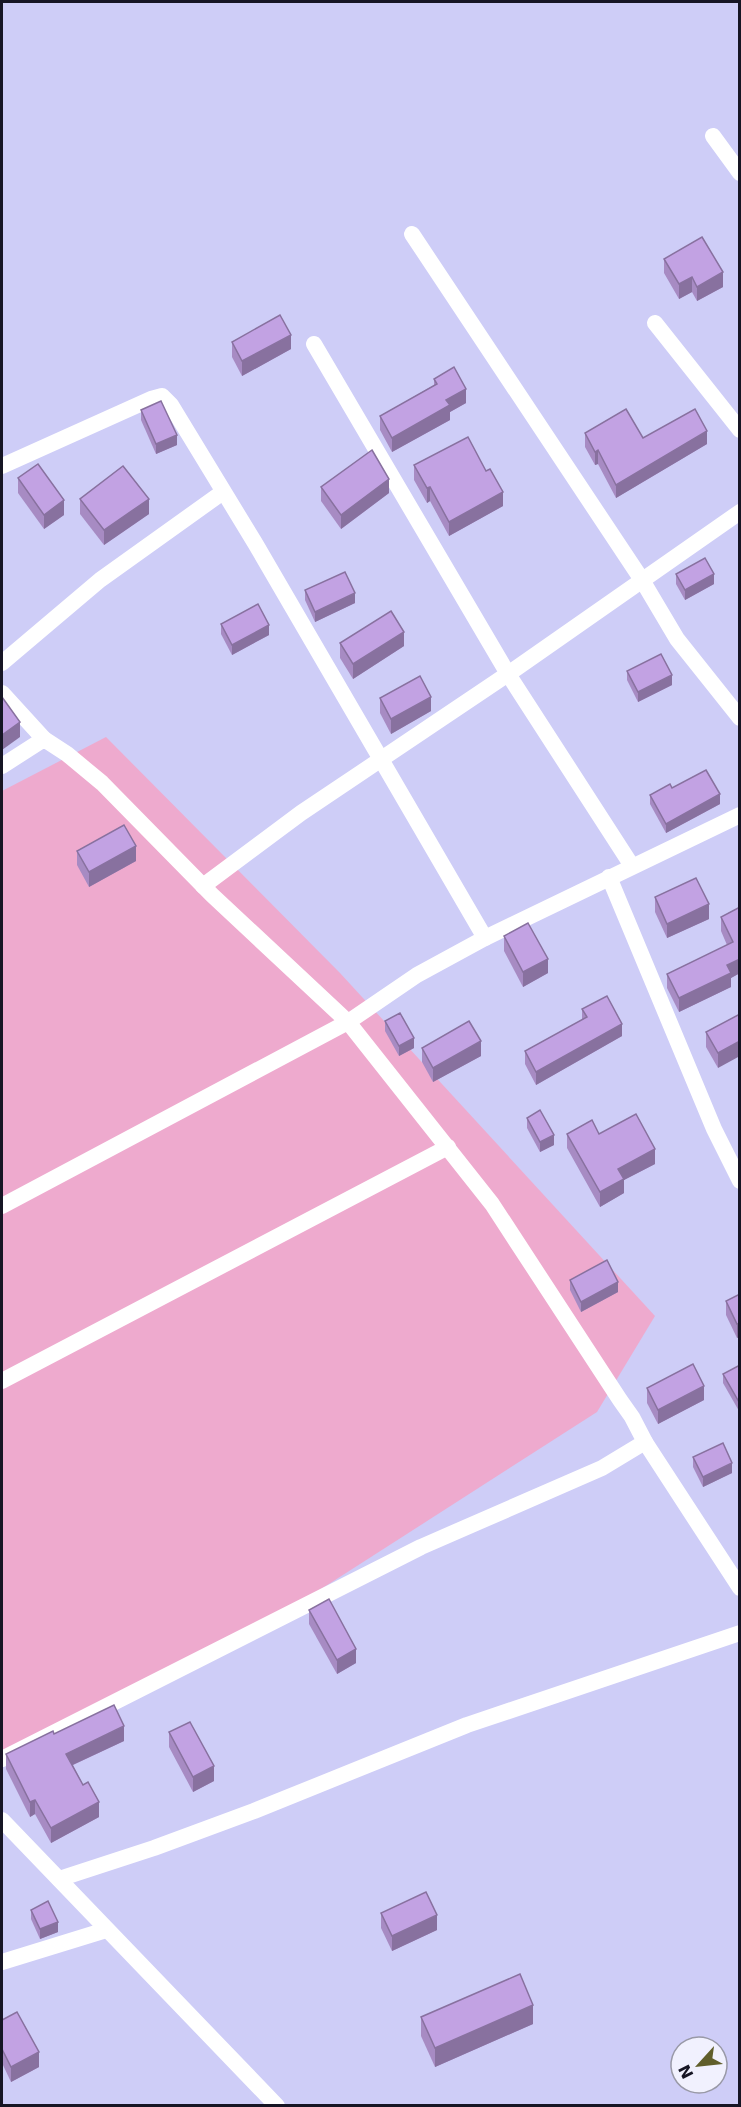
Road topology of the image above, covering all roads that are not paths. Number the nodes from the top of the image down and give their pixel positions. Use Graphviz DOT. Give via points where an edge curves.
graph roads {
  1 [pos="712,136"];
  2 [pos="740,173"];
  3 [pos="412,234"];
  4 [pos="655,323"];
  5 [pos="314,344"];
  6 [pos="740,430"];
  7 [pos="2,466"];
  8 [pos="223,492"];
  9 [pos="740,512"];
  10 [pos="642,580"];
  11 [pos="2,663"];
  12 [pos="508,674"];
  13 [pos="2,693"];
  14 [pos="740,718"];
  15 [pos="44,739"];
  16 [pos="381,758"];
  17 [pos="2,766"];
  18 [pos="740,815"];
  19 [pos="632,866"];
  20 [pos="609,877"];
  21 [pos="203,886"];
  22 [pos="485,938"];
  23 [pos="348,1022"];
  24 [pos="448,1147"];
  25 [pos="740,1181"];
  26 [pos="2,1206"];
  27 [pos="2,1381"];
  28 [pos="645,1442"];
  29 [pos="740,1588"];
  30 [pos="740,1633"];
  31 [pos="2,1758"];
  32 [pos="2,1820"];
  33 [pos="59,1879"];
  34 [pos="106,1930"];
  35 [pos="2,1962"];
  36 [pos="277,2106"];
  1 -- 2 [label="street"];
  3 -- 10 [label="street"];
  4 -- 6 [label="street"];
  5 -- 12 [label="street"];
  7 -- 8 [label="street" via="162,396"];
  8 -- 11 [label="street" via="100,580"];
  8 -- 16 [label="street"];
  9 -- 10 [label="street"];
  10 -- 12 [label="street"];
  10 -- 14 [label="street" via="677,639"];
  12 -- 16 [label="street"];
  12 -- 19 [label="street"];
  13 -- 15 [label="street"];
  15 -- 17 [label="street"];
  15 -- 21 [label="street" via="102,783"];
  16 -- 21 [label="street"];
  16 -- 22 [label="street"];
  18 -- 19 [label="street"];
  19 -- 20 [label="street"];
  20 -- 22 [label="street"];
  20 -- 25 [label="street" via="714,1129"];
  21 -- 23 [label="street"];
  22 -- 23 [label="street" via="417,975"];
  23 -- 24 [label="street"];
  23 -- 26 [label="street"];
  24 -- 27 [label="street"];
  24 -- 28 [label="street" via="492,1204"];
  28 -- 29 [label="street"];
  28 -- 31 [label="street" via="602,1468 421,1547"];
  30 -- 33 [label="street" via="467,1725 254,1811"];
  32 -- 33 [label="street"];
  33 -- 34 [label="street"];
  34 -- 35 [label="street"];
  34 -- 36 [label="street"];
}
